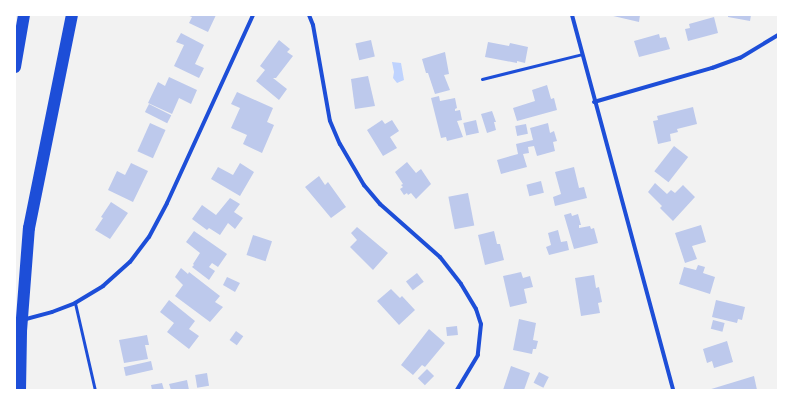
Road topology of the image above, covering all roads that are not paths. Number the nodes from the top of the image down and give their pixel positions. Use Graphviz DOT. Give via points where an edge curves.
graph roads {
  1 [pos="24,15"];
  2 [pos="72,15"];
  3 [pos="253,15"];
  4 [pos="309,15"];
  5 [pos="572,15"];
  6 [pos="778,35"];
  7 [pos="582,54"];
  8 [pos="15,67"];
  9 [pos="482,79"];
  10 [pos="594,102"];
  11 [pos="75,303"];
  12 [pos="15,322"];
  13 [pos="20,390"];
  14 [pos="95,390"];
  15 [pos="457,390"];
  16 [pos="673,390"];
  1 -- 8 [label="highway"];
  2 -- 13 [label="highway" via="29,228 21,331"];
  3 -- 11 [label="street" via="180,177 149,237 130,262 102,286"];
  4 -- 15 [label="street" via="330,121 340,144 364,185 380,204 440,257 476,309 481,324 478,355"];
  5 -- 7 [label="street"];
  6 -- 10 [label="street" via="740,58"];
  7 -- 9 [label="lane"];
  7 -- 10 [label="street"];
  10 -- 16 [label="street"];
  11 -- 12 [label="street"];
  11 -- 14 [label="lane"];
}
